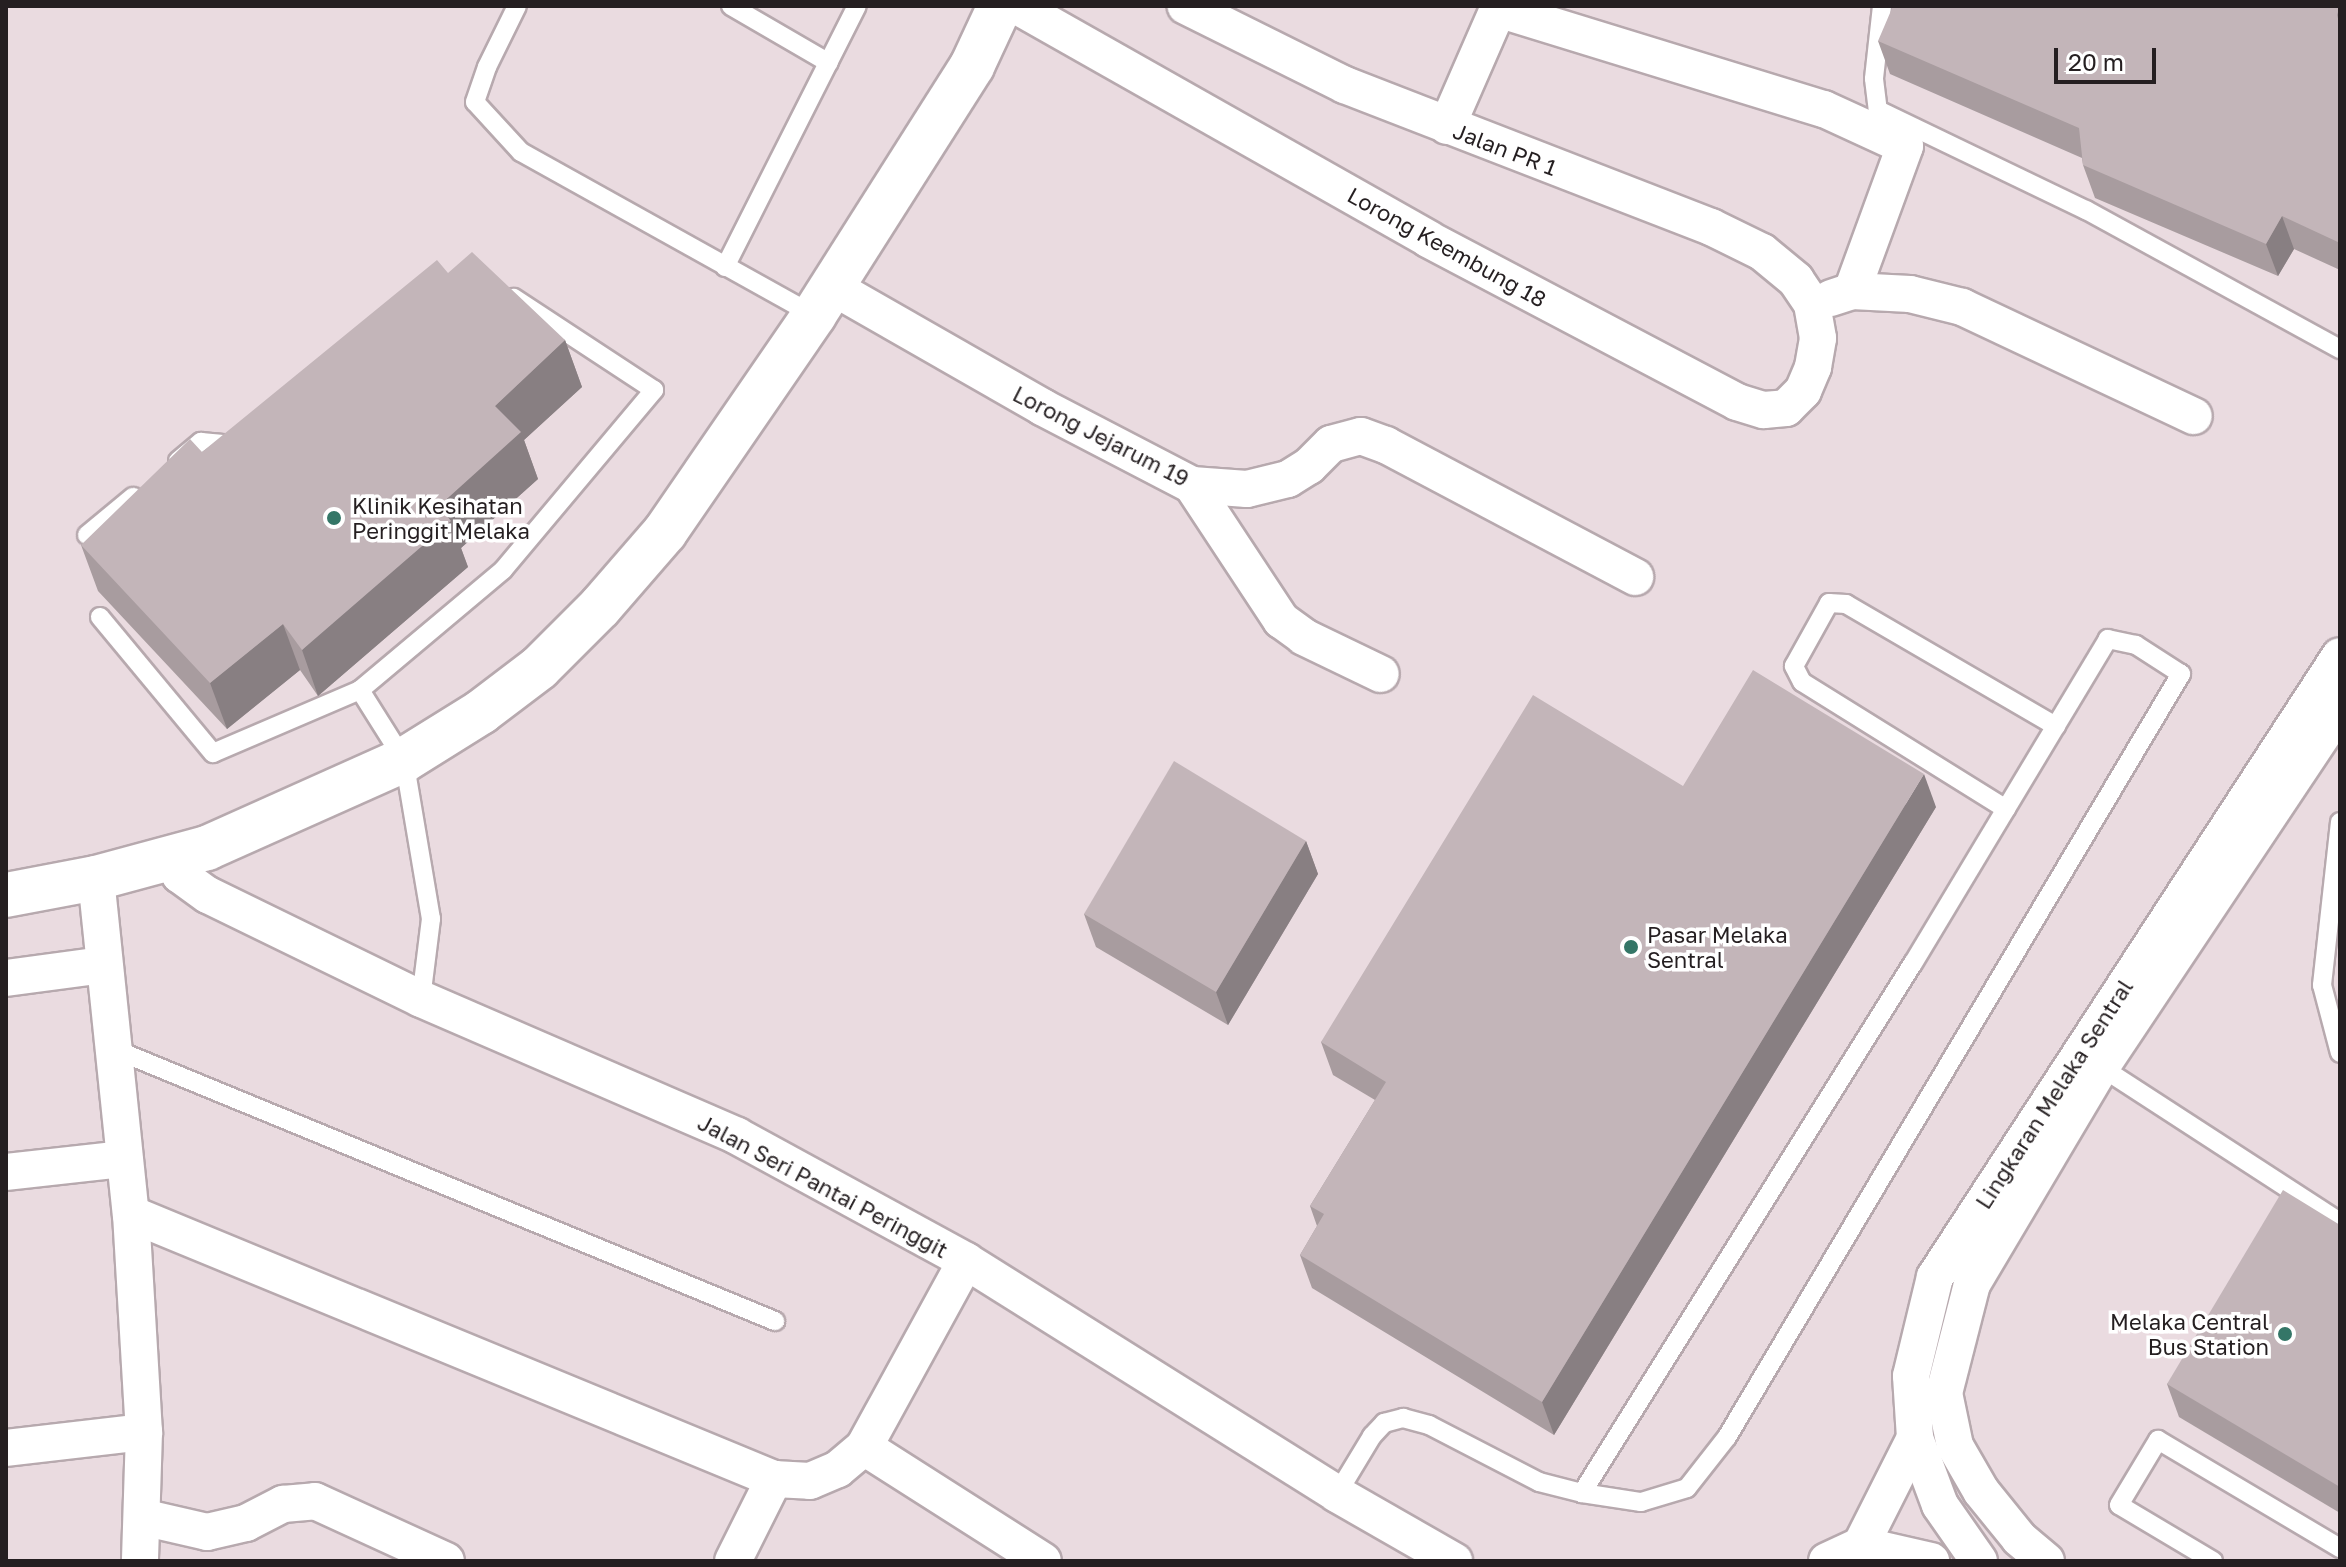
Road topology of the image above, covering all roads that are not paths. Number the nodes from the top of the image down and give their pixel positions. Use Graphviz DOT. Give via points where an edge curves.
graph roads {
  1 [pos="517,6"];
  2 [pos="731,6"];
  3 [pos="857,6"];
  4 [pos="1000,6"];
  5 [pos="1017,6"];
  6 [pos="1186,6"];
  7 [pos="1882,6"];
  8 [pos="829,63"];
  9 [pos="1447,126"];
  10 [pos="725,267"];
  11 [pos="496,286"];
  12 [pos="1852,291"];
  13 [pos="823,301"];
  14 [pos="1812,304"];
  15 [pos="2340,349"];
  16 [pos="2194,416"];
  17 [pos="259,437"];
  18 [pos="166,470"];
  19 [pos="1192,485"];
  20 [pos="144,488"];
  21 [pos="87,535"];
  22 [pos="1635,577"];
  23 [pos="100,617"];
  24 [pos="2340,656"];
  25 [pos="1381,674"];
  26 [pos="360,690"];
  27 [pos="2340,708"];
  28 [pos="2056,726"];
  29 [pos="404,760"];
  30 [pos="2006,809"];
  31 [pos="2340,822"];
  32 [pos="173,857"];
  33 [pos="96,878"];
  34 [pos="6,895"];
  35 [pos="104,965"];
  36 [pos="6,978"];
  37 [pos="421,999"];
  38 [pos="114,1049"];
  39 [pos="2340,1053"];
  40 [pos="2101,1067"];
  41 [pos="124,1159"];
  42 [pos="6,1172"];
  43 [pos="131,1214"];
  44 [pos="2340,1222"];
  45 [pos="966,1261"];
  46 [pos="775,1321"];
  47 [pos="144,1432"];
  48 [pos="1915,1438"];
  49 [pos="864,1447"];
  50 [pos="6,1448"];
  51 [pos="774,1479"];
  52 [pos="1582,1493"];
  53 [pos="1337,1494"];
  54 [pos="142,1517"];
  55 [pos="1861,1545"];
  56 [pos="2340,1548"];
  57 [pos="1445,1559"];
  58 [pos="140,1561"];
  59 [pos="446,1561"];
  60 [pos="733,1561"];
  61 [pos="1043,1561"];
  62 [pos="1827,1561"];
  63 [pos="1931,1561"];
  64 [pos="1979,1561"];
  65 [pos="2046,1561"];
  66 [pos="2213,1561"];
  1 -- 10 [label="lane" via="475,102 521,152"];
  2 -- 8 [label="lane"];
  3 -- 8 [label="lane"];
  4 -- 13 [label="street" via="972,66"];
  5 -- 14 [label="street, Lorong Keembung 18" via="1428,239 1737,402 1764,410 1786,408 1803,391 1818,338"];
  6 -- 9 [label="street, Jalan PR 1" via="1345,85"];
  7 -- 15 [label="lane" via="1874,79 1878,110 2086,210"];
  8 -- 10 [label="lane"];
  9 -- 12 [label="street" via="1498,9 1824,109 1905,146"];
  9 -- 14 [label="street, Jalan PR 1" via="1711,227 1762,252 1796,280"];
  10 -- 13 [label="lane"];
  11 -- 26 [label="lane" via="654,390 503,570"];
  12 -- 14 [label="street"];
  12 -- 16 [label="street" via="1910,294 1962,307"];
  13 -- 19 [label="street, Lorong Jejarum 19"];
  13 -- 29 [label="street" via="665,532 600,607 539,668"];
  17 -- 18 [label="lane" via="247,446 201,442"];
  19 -- 22 [label="street, Lorong Jejarum 19" via="1247,489 1288,479 1331,444 1361,436"];
  19 -- 25 [label="street" via="1281,620 1304,637"];
  20 -- 21 [label="lane"];
  23 -- 26 [label="lane" via="213,753"];
  24 -- 48 [label="street, Lingkaran Melaka Sentral" via="1935,1277 1911,1376"];
  26 -- 29 [label="lane"];
  27 -- 40 [label="street, Lingkaran Melaka Sentral"];
  28 -- 30 [label="lane"];
  28 -- 30 [label="lane" via="1846,604 1829,603 1794,666 1802,682"];
  28 -- 52 [label="lane" via="2108,639 2136,645 2181,674 1727,1437 1687,1488 1641,1502"];
  29 -- 32 [label="street" via="207,848"];
  29 -- 37 [label="lane" via="431,919"];
  30 -- 52 [label="lane"];
  31 -- 39 [label="lane" via="2322,985"];
  32 -- 33 [label="street"];
  32 -- 37 [label="street, Jalan Seri Pantai Peringgit" via="180,875 192,886"];
  33 -- 34 [label="street"];
  33 -- 35 [label="street"];
  35 -- 36 [label="street"];
  35 -- 38 [label="street"];
  37 -- 45 [label="street, Jalan Seri Pantai Peringgit" via="737,1136"];
  38 -- 41 [label="street"];
  38 -- 46 [label="lane"];
  40 -- 44 [label="lane"];
  40 -- 65 [label="street, Lingkaran Melaka Sentral" via="1972,1284 1944,1393 1955,1446 1981,1491 2019,1538"];
  41 -- 42 [label="street"];
  41 -- 43 [label="street"];
  43 -- 47 [label="street"];
  43 -- 51 [label="street"];
  45 -- 49 [label="street"];
  45 -- 53 [label="street, Jalan Seri Pantai Peringgit"];
  47 -- 50 [label="street"];
  47 -- 54 [label="street"];
  48 -- 55 [label="street"];
  48 -- 64 [label="street, Lingkaran Melaka Sentral" via="1940,1505"];
  49 -- 51 [label="street" via="838,1469 810,1481"];
  49 -- 61 [label="street"];
  51 -- 60 [label="street"];
  52 -- 53 [label="lane" via="1539,1482 1429,1425 1403,1418 1384,1423 1372,1436"];
  53 -- 57 [label="street, Jalan Seri Pantai Peringgit"];
  54 -- 58 [label="street"];
  54 -- 59 [label="street" via="207,1532 246,1523 283,1504 315,1501"];
  55 -- 62 [label="street"];
  55 -- 63 [label="street"];
  56 -- 66 [label="lane" via="2158,1440 2119,1505"];
}
